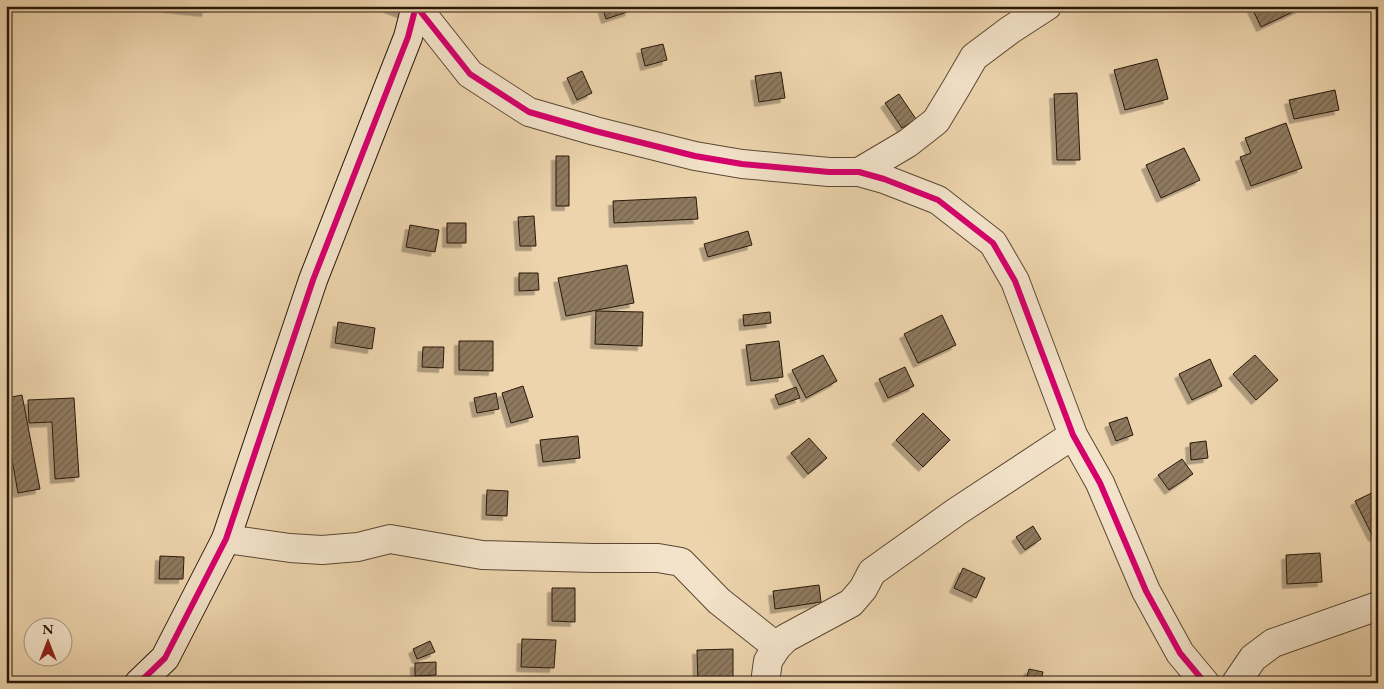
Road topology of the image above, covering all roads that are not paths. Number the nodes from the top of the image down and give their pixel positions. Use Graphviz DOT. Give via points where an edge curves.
graph roads {
  1 [pos="416,6"];
  2 [pos="1047,6"];
  3 [pos="859,172"];
  4 [pos="1073,434"];
  5 [pos="226,539"];
  6 [pos="1378,606"];
  7 [pos="777,647"];
  8 [pos="140,683"];
  9 [pos="765,683"];
  10 [pos="1205,683"];
  11 [pos="1236,683"];
  1 -- 3 [label="street" via="470,74 529,112 695,156 800,170"];
  1 -- 5 [label="street" via="408,37 313,280"];
  2 -- 3 [label="street" via="974,57 936,121 908,143"];
  3 -- 4 [label="street" via="938,200 993,243 1015,281"];
  4 -- 7 [label="street" via="872,572 851,603 786,638"];
  4 -- 10 [label="street" via="1100,483 1146,591 1180,652"];
  5 -- 7 [label="street" via="322,550 358,547 390,539 482,555 658,558 681,562 718,601"];
  5 -- 8 [label="street" via="165,658"];
  6 -- 11 [label="street" via="1273,643 1253,658"];
  7 -- 9 [label="street" via="768,661"];
}
